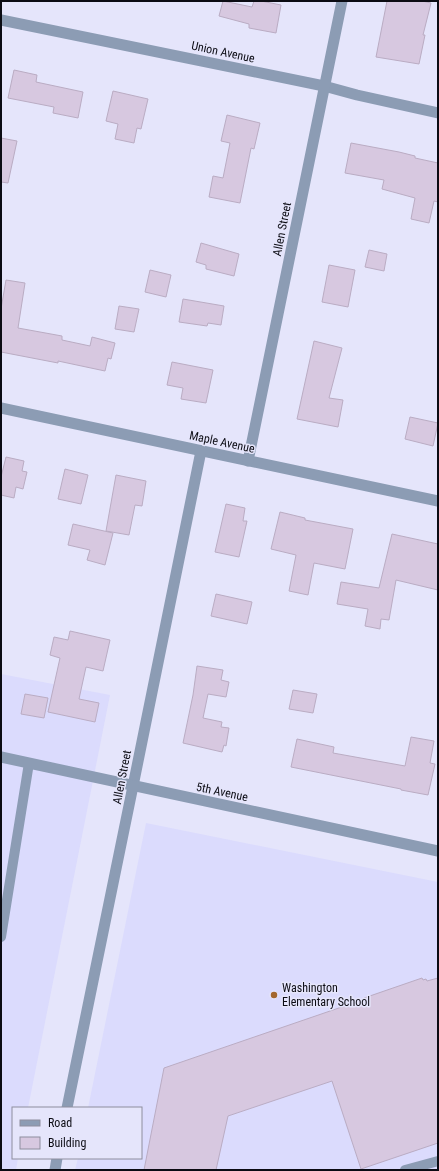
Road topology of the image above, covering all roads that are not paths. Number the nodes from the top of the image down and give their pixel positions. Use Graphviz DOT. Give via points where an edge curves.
graph roads {
  1 [pos="342,1"];
  2 [pos="1,20"];
  3 [pos="324,86"];
  4 [pos="438,113"];
  5 [pos="1,408"];
  6 [pos="200,451"];
  7 [pos="248,461"];
  8 [pos="438,501"];
  9 [pos="1,757"];
  10 [pos="29,763"];
  11 [pos="133,786"];
  12 [pos="438,851"];
  13 [pos="1,937"];
  14 [pos="67,1107"];
  15 [pos="57,1159"];
  16 [pos="438,1161"];
  17 [pos="55,1170"];
  18 [pos="405,1170"];
  1 -- 3 [label="street, Allen Street"];
  2 -- 3 [label="street, Union Avenue"];
  3 -- 4 [label="street, Union Avenue"];
  3 -- 7 [label="street, Allen Street"];
  5 -- 6 [label="street, Maple Avenue"];
  6 -- 7 [label="street, Maple Avenue"];
  6 -- 11 [label="street, Allen Street"];
  7 -- 8 [label="street, Maple Avenue"];
  9 -- 10 [label="street, 5th Avenue"];
  10 -- 11 [label="street, 5th Avenue"];
  10 -- 13 [label="lane"];
  11 -- 12 [label="street, 5th Avenue"];
  11 -- 14 [label="street, Allen Street"];
  15 -- 17 [label="street"];
  16 -- 18 [label="lane"];
}
